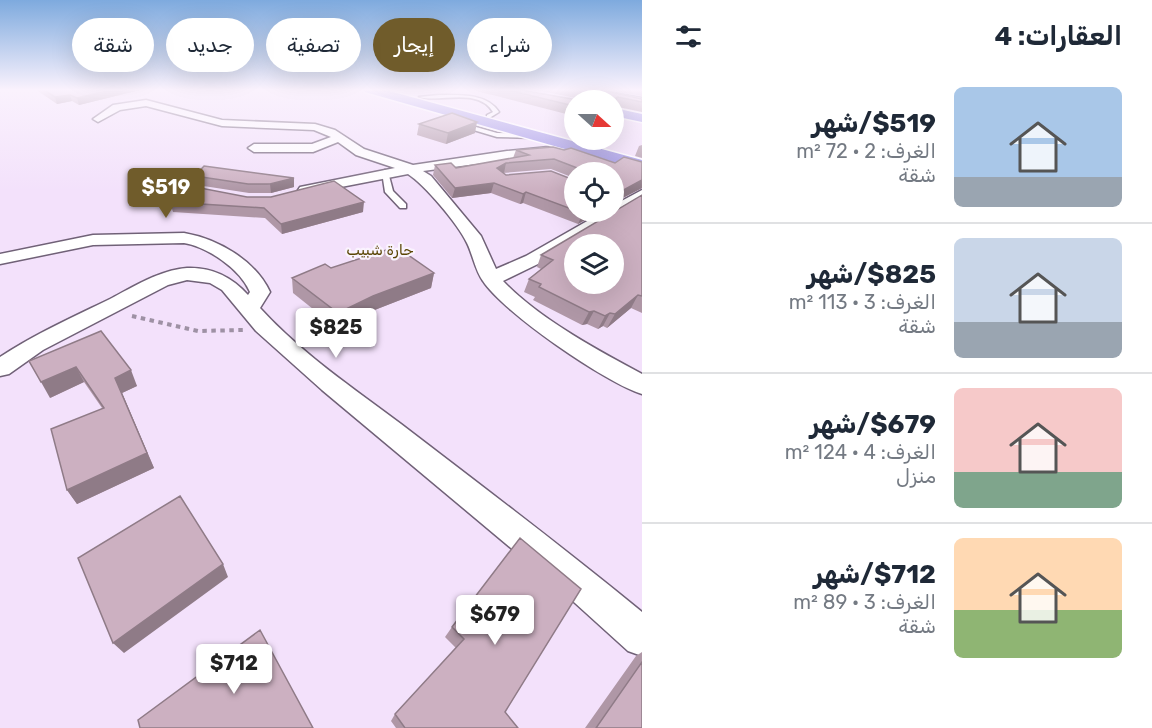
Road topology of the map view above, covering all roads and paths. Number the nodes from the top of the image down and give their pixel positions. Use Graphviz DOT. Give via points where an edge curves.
graph roads {
  1 [pos="222,123"];
  2 [pos="490,123"];
  3 [pos="512,123"];
  4 [pos="339,138"];
  5 [pos="564,138"];
  6 [pos="564,140"];
  7 [pos="564,144"];
  8 [pos="254,148"];
  9 [pos="598,150"];
  10 [pos="611,150"];
  11 [pos="642,157"];
  12 [pos="642,166"];
  13 [pos="409,168"];
  14 [pos="385,172"];
  15 [pos="292,194"];
  16 [pos="642,194"];
  17 [pos="624,203"];
  18 [pos="403,206"];
  19 [pos="592,222"];
  20 [pos="0,259"];
  21 [pos="491,279"];
  22 [pos="107,309"];
  23 [pos="257,317"];
  24 [pos="0,368"];
  25 [pos="642,385"];
  26 [pos="642,637"];
  1 -- 4 [label="street" via="315,127"];
  2 -- 6 [label="highway"];
  3 -- 5 [label="highway"];
  4 -- 8 [label="street" via="313,148"];
  4 -- 13 [label="street" via="360,152"];
  7 -- 13 [label="street"];
  9 -- 12 [label="highway"];
  10 -- 11 [label="highway"];
  13 -- 14 [label="street"];
  13 -- 21 [label="street" via="426,179 474,240"];
  14 -- 15 [label="street"];
  14 -- 18 [label="lane" via="389,195"];
  16 -- 17 [label="street"];
  19 -- 21 [label="street" via="532,260"];
  20 -- 23 [label="street" via="93,240 194,239 232,260 255,281 260,292"];
  21 -- 25 [label="street" via="549,329"];
  22 -- 23 [label="path" via="198,331 238,331"];
  22 -- 23 [label="street" via="161,281 187,274 209,275 221,280"];
  22 -- 24 [label="street" via="35,345"];
  23 -- 26 [label="street" via="331,384"];
}
